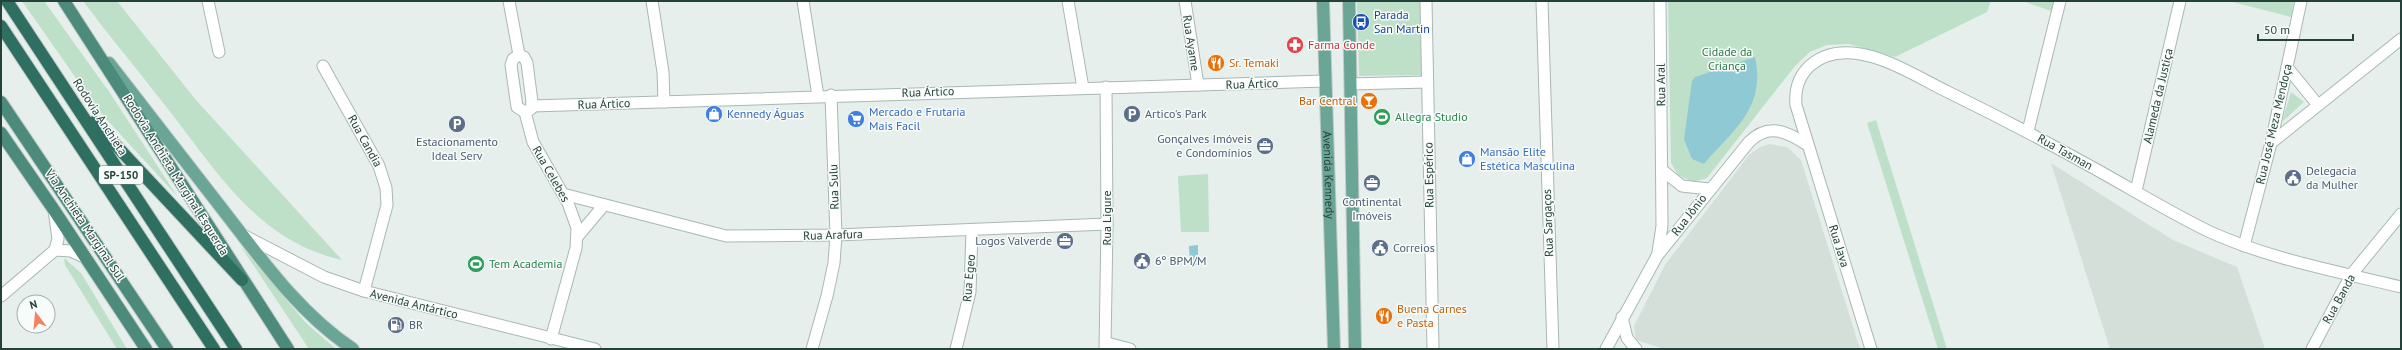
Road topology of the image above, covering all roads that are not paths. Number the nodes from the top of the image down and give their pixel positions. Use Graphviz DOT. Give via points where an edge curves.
graph roads {
  1 [pos="7,1"];
  2 [pos="64,1"];
  3 [pos="208,1"];
  4 [pos="509,1"];
  5 [pos="652,1"];
  6 [pos="803,1"];
  7 [pos="1068,1"];
  8 [pos="1184,1"];
  9 [pos="1323,1"];
  10 [pos="1349,1"];
  11 [pos="1426,1"];
  12 [pos="1542,1"];
  13 [pos="1660,1"];
  14 [pos="2060,1"];
  15 [pos="2180,1"];
  16 [pos="2301,1"];
  17 [pos="78,22"];
  18 [pos="1,26"];
  19 [pos="2401,39"];
  20 [pos="219,52"];
  21 [pos="519,55"];
  22 [pos="323,66"];
  23 [pos="2287,67"];
  24 [pos="1324,81"];
  25 [pos="1427,82"];
  26 [pos="1351,84"];
  27 [pos="1198,85"];
  28 [pos="1106,87"];
  29 [pos="1083,88"];
  30 [pos="831,95"];
  31 [pos="69,96"];
  32 [pos="818,96"];
  33 [pos="1,102"];
  34 [pos="664,102"];
  35 [pos="2318,105"];
  36 [pos="528,109"];
  37 [pos="2028,132"];
  38 [pos="1,133"];
  39 [pos="2271,143"];
  40 [pos="1806,144"];
  41 [pos="1662,170"];
  42 [pos="1709,189"];
  43 [pos="2136,191"];
  44 [pos="563,194"];
  45 [pos="604,205"];
  46 [pos="54,210"];
  47 [pos="2401,214"];
  48 [pos="1107,224"];
  49 [pos="972,230"];
  50 [pos="242,235"];
  51 [pos="836,235"];
  52 [pos="578,236"];
  53 [pos="2244,246"];
  54 [pos="55,250"];
  55 [pos="1657,256"];
  56 [pos="86,258"];
  57 [pos="2351,274"];
  58 [pos="242,280"];
  59 [pos="2401,287"];
  60 [pos="364,291"];
  61 [pos="1,296"];
  62 [pos="1622,317"];
  63 [pos="551,339"];
  64 [pos="1106,346"];
  65 [pos="146,349"];
  66 [pos="167,349"];
  67 [pos="214,349"];
  68 [pos="236,349"];
  69 [pos="288,349"];
  70 [pos="352,349"];
  71 [pos="595,349"];
  72 [pos="812,349"];
  73 [pos="956,349"];
  74 [pos="1130,349"];
  75 [pos="1334,349"];
  76 [pos="1355,349"];
  77 [pos="1433,349"];
  78 [pos="1552,349"];
  79 [pos="1606,349"];
  80 [pos="1636,349"];
  81 [pos="1871,349"];
  82 [pos="2312,349"];
  1 -- 31 [label="highway, Rodovia Anchieta / SP-150"];
  2 -- 17 [label="highway, Rodovia Anchieta Marginal Esquerda"];
  3 -- 20 [label="street"];
  4 -- 21 [label="street, Rua Celebes"];
  5 -- 34 [label="street" via="663,72"];
  6 -- 32 [label="street"];
  7 -- 29 [label="street"];
  8 -- 27 [label="street, Rua Ayame"];
  9 -- 24 [label="main road, Avenida Kennedy"];
  10 -- 26 [label="main road, Avenida Kennedy"];
  11 -- 25 [label="street, Rua Espérico"];
  12 -- 78 [label="street, Rua Sargaços"];
  13 -- 41 [label="street, Rua Aral"];
  14 -- 37 [label="street"];
  15 -- 43 [label="street, Alameda da Justiça"];
  16 -- 23 [label="street, Rua José Meza Mendoça"];
  17 -- 50 [label="main road"];
  17 -- 58 [label="highway, Rodovia Anchieta Marginal Esquerda"];
  18 -- 67 [label="highway, SP-150"];
  19 -- 35 [label="street"];
  21 -- 36 [label="street, Rua Celebes" via="527,63"];
  21 -- 36 [label="street, Rua Celebes" via="512,59 511,65 517,107"];
  22 -- 60 [label="street, Rua Candia" via="380,166 387,194 387,205"];
  23 -- 35 [label="street"];
  23 -- 39 [label="street, Rua José Meza Mendoça"];
  24 -- 27 [label="street, Rua Ártico"];
  24 -- 75 [label="main road, Avenida Kennedy"];
  25 -- 26 [label="street"];
  25 -- 77 [label="street, Rua Espérico"];
  26 -- 76 [label="main road, Avenida Kennedy"];
  27 -- 28 [label="street, Rua Ártico"];
  28 -- 29 [label="street, Rua Ártico"];
  28 -- 48 [label="street, Rua Ligure"];
  29 -- 30 [label="street, Rua Ártico"];
  30 -- 32 [label="street, Rua Ártico"];
  30 -- 51 [label="street, Rua Sulu"];
  31 -- 58 [label="highway"];
  31 -- 68 [label="highway, Rodovia Anchieta / SP-150"];
  32 -- 34 [label="street, Rua Ártico"];
  33 -- 66 [label="highway, Via Anchieta Marginal Sul"];
  34 -- 36 [label="street, Rua Ártico"];
  35 -- 39 [label="street"];
  36 -- 44 [label="street, Rua Celebes" via="532,142"];
  37 -- 40 [label="street, Rua Tasman" via="1890,64 1845,52 1819,58 1806,68 1798,82 1796,105"];
  37 -- 43 [label="street, Rua Tasman"];
  38 -- 46 [label="highway"];
  39 -- 53 [label="street, Rua José Meza Mendoça"];
  40 -- 42 [label="street, Rua Jônio" via="1778,130 1761,132 1744,146"];
  40 -- 81 [label="street, Rua Java"];
  41 -- 42 [label="street" via="1682,186"];
  41 -- 55 [label="street, Rua Aral" via="1662,232"];
  42 -- 55 [label="street, Rua Jônio"];
  43 -- 53 [label="street, Rua Tasman" via="2208,231"];
  44 -- 45 [label="street, Rua Arafura"];
  44 -- 52 [label="street, Rua Celebes" via="574,216"];
  45 -- 51 [label="street, Rua Arafura" via="726,236"];
  45 -- 52 [label="street, Rua Celebes"];
  46 -- 54 [label="street" via="58,239"];
  46 -- 56 [label="highway"];
  47 -- 57 [label="street, Rua Banda"];
  48 -- 49 [label="street, Rua Arafura"];
  48 -- 64 [label="street, Rua Ligure"];
  49 -- 51 [label="street, Rua Arafura"];
  49 -- 73 [label="street, Rua Egeo" via="970,292"];
  50 -- 60 [label="street, Avenida Antártico" via="324,277"];
  50 -- 70 [label="main road" via="295,298 331,333"];
  51 -- 72 [label="street, Rua Sulu" via="834,263"];
  52 -- 63 [label="street, Rua Celebes"];
  53 -- 57 [label="street, Rua Tasman"];
  54 -- 56 [label="street" via="71,251"];
  54 -- 61 [label="street"];
  55 -- 62 [label="street, Rua Jônio"];
  56 -- 65 [label="highway"];
  57 -- 59 [label="street, Rua Tasman"];
  57 -- 82 [label="street, Rua Banda"];
  58 -- 69 [label="highway, Rodovia Anchieta Marginal Esquerda"];
  60 -- 63 [label="street, Avenida Antártico"];
  62 -- 79 [label="street, Rua Jônio"];
  62 -- 80 [label="street" via="1627,338"];
  63 -- 71 [label="street, Avenida Antártico"];
  64 -- 74 [label="street"];
}
